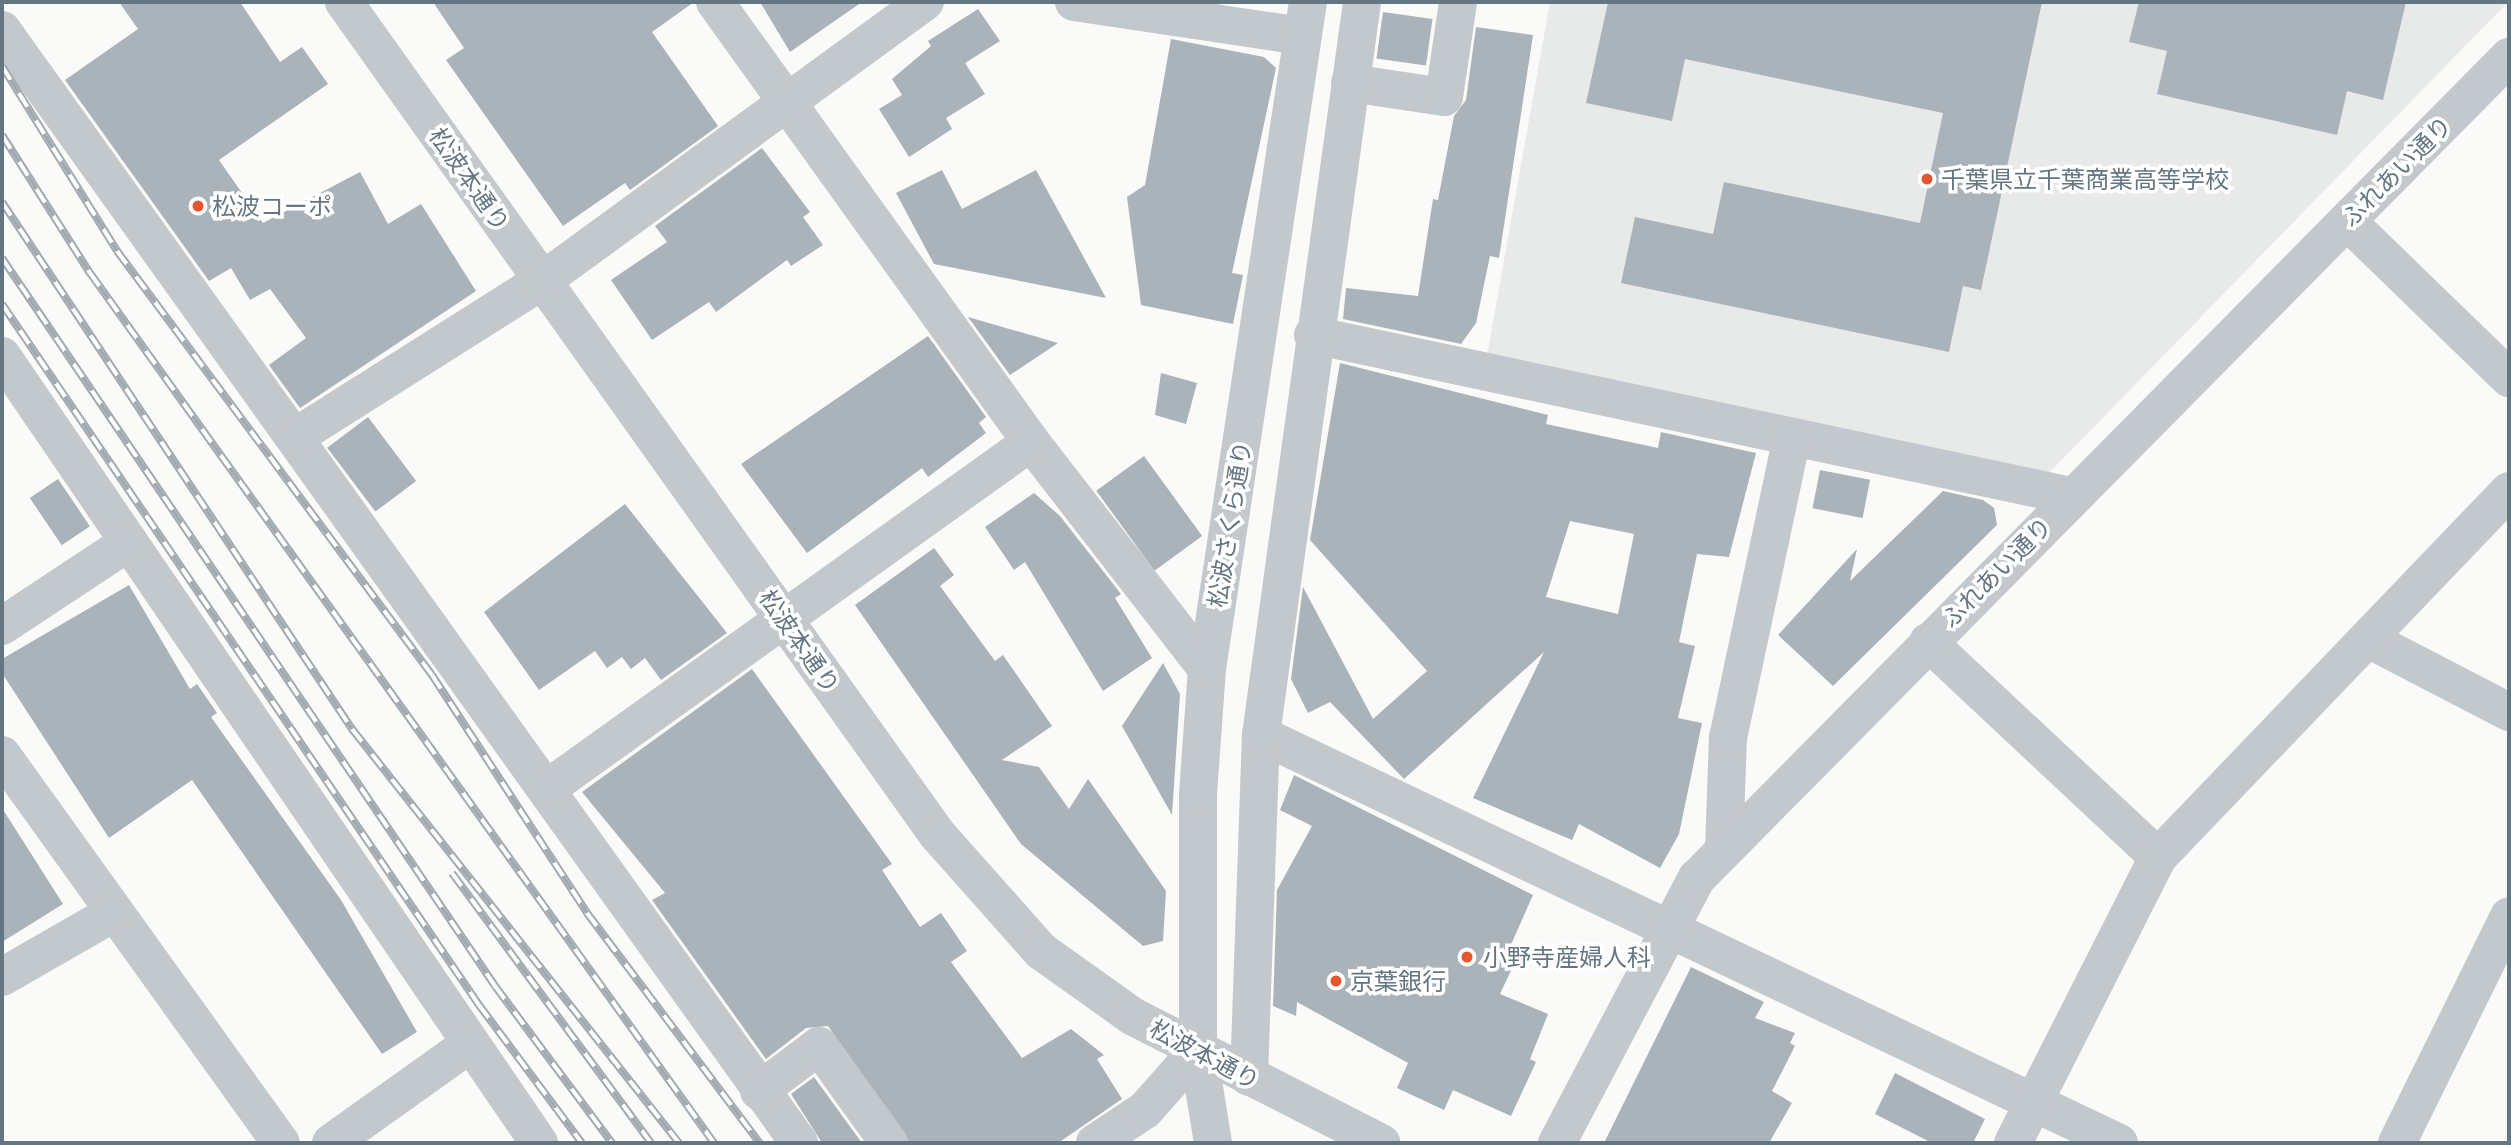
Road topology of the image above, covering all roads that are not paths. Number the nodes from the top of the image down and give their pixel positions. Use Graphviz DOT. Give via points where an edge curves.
graph roads {
  1 [pos="344,2"];
  2 [pos="715,2"];
  3 [pos="925,2"];
  4 [pos="1074,2"];
  5 [pos="1362,2"];
  6 [pos="1458,2"];
  7 [pos="1305,19"];
  8 [pos="2,30"];
  9 [pos="2509,57"];
  10 [pos="1350,83"];
  11 [pos="785,101"];
  12 [pos="2347,221"];
  13 [pos="542,281"];
  14 [pos="1313,335"];
  15 [pos="2,356"];
  16 [pos="2509,378"];
  17 [pos="295,437"];
  18 [pos="1792,437"];
  19 [pos="1031,442"];
  20 [pos="2509,491"];
  21 [pos="2071,496"];
  22 [pos="129,542"];
  23 [pos="782,615"];
  24 [pos="2,626"];
  25 [pos="2368,639"];
  26 [pos="1928,642"];
  27 [pos="1207,669"];
  28 [pos="2509,712"];
  29 [pos="1261,735"];
  30 [pos="2,755"];
  31 [pos="548,788"];
  32 [pos="1724,850"];
  33 [pos="2158,857"];
  34 [pos="115,912"];
  35 [pos="2509,916"];
  36 [pos="1671,926"];
  37 [pos="2,976"];
  38 [pos="470,1044"];
  39 [pos="1198,1050"];
  40 [pos="1249,1077"];
  41 [pos="759,1091"];
  42 [pos="2033,1101"];
  43 [pos="281,1143"];
  44 [pos="331,1143"];
  45 [pos="539,1143"];
  46 [pos="799,1143"];
  47 [pos="889,1143"];
  48 [pos="1095,1143"];
  49 [pos="1213,1143"];
  50 [pos="1381,1143"];
  51 [pos="1557,1143"];
  52 [pos="2013,1143"];
  53 [pos="2119,1143"];
  54 [pos="2397,1143"];
  1 -- 13 [label="street, 松波本通り"];
  2 -- 11 [label="street"];
  3 -- 11 [label="street"];
  4 -- 7 [label="street"];
  5 -- 10 [label="street"];
  6 -- 10 [label="street" via="1444,97"];
  7 -- 27 [label="street, 松波さくら通り"];
  8 -- 17 [label="street"];
  9 -- 12 [label="street, ふれあい通り"];
  10 -- 14 [label="street"];
  11 -- 13 [label="street"];
  11 -- 19 [label="street"];
  12 -- 16 [label="street"];
  12 -- 21 [label="street, ふれあい通り"];
  13 -- 17 [label="street"];
  13 -- 23 [label="street, 松波本通り"];
  14 -- 18 [label="street"];
  14 -- 29 [label="street"];
  15 -- 22 [label="street"];
  17 -- 31 [label="street"];
  18 -- 21 [label="street"];
  18 -- 32 [label="street" via="1728,738"];
  19 -- 23 [label="street"];
  19 -- 27 [label="street"];
  20 -- 25 [label="street"];
  21 -- 26 [label="street, ふれあい通り"];
  22 -- 24 [label="street"];
  22 -- 38 [label="street"];
  23 -- 31 [label="street"];
  23 -- 39 [label="street, 松波本通り" via="937,834 1041,951 1132,1016"];
  25 -- 28 [label="street"];
  25 -- 33 [label="street"];
  26 -- 32 [label="street, ふれあい通り"];
  26 -- 33 [label="street"];
  27 -- 39 [label="street, 松波さくら通り" via="1198,794"];
  29 -- 36 [label="street"];
  29 -- 40 [label="street"];
  30 -- 34 [label="street"];
  31 -- 41 [label="street"];
  32 -- 36 [label="street, ふれあい通り" via="1697,878"];
  33 -- 42 [label="street"];
  34 -- 37 [label="street"];
  34 -- 43 [label="street"];
  35 -- 54 [label="street"];
  36 -- 42 [label="street"];
  36 -- 51 [label="street, ふれあい通り"];
  38 -- 44 [label="street"];
  38 -- 45 [label="street"];
  39 -- 40 [label="street, 松波本通り"];
  39 -- 48 [label="street" via="1145,1110"];
  39 -- 49 [label="street, 松波さくら通り"];
  40 -- 50 [label="street, 松波本通り"];
  41 -- 46 [label="street"];
  41 -- 47 [label="street" via="819,1046"];
  42 -- 52 [label="street"];
  42 -- 53 [label="street"];
}
